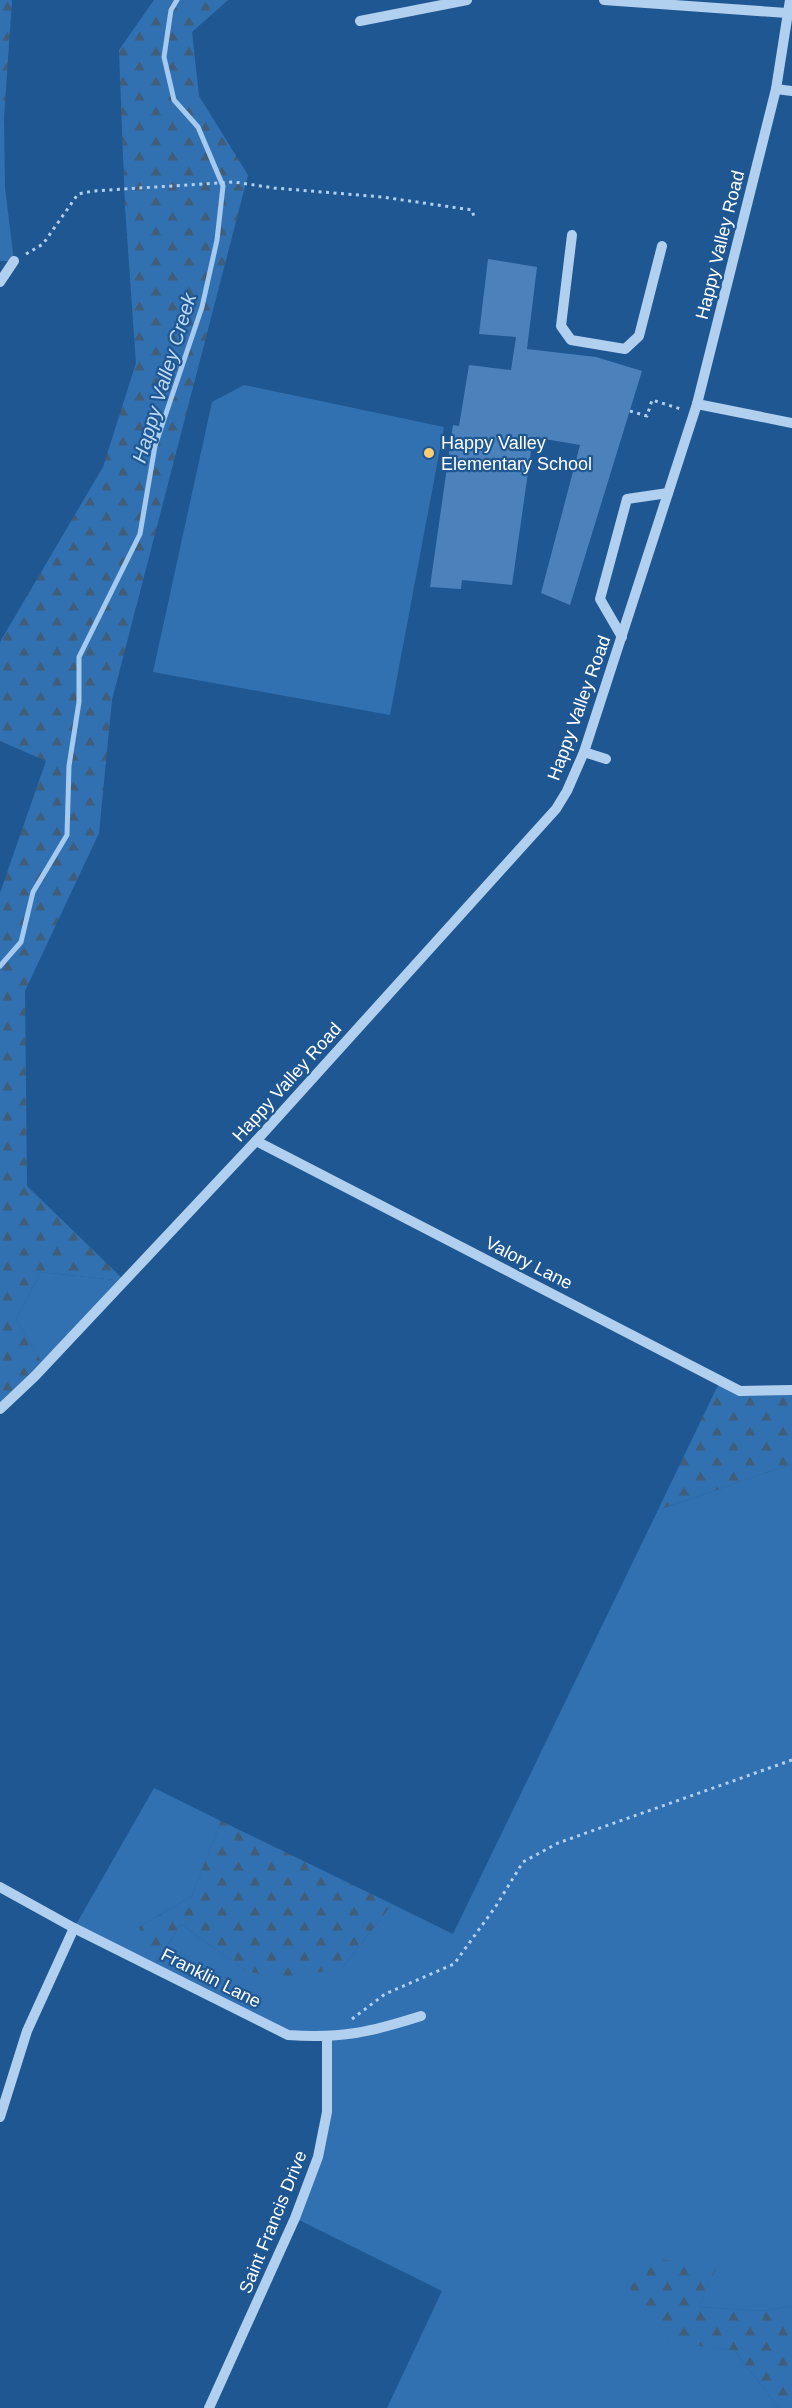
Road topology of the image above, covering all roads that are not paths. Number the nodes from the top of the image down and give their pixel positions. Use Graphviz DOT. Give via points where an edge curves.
graph roads {
  1 [pos="467,0"];
  2 [pos="604,0"];
  3 [pos="790,0"];
  4 [pos="787,14"];
  5 [pos="360,21"];
  6 [pos="776,89"];
  7 [pos="792,91"];
  8 [pos="572,235"];
  9 [pos="662,246"];
  10 [pos="14,261"];
  11 [pos="0,282"];
  12 [pos="696,408"];
  13 [pos="792,423"];
  14 [pos="668,493"];
  15 [pos="622,637"];
  16 [pos="584,752"];
  17 [pos="606,759"];
  18 [pos="256,1141"];
  19 [pos="792,1390"];
  20 [pos="0,1409"];
  21 [pos="0,1887"];
  22 [pos="74,1928"];
  23 [pos="421,2016"];
  24 [pos="327,2038"];
  25 [pos="0,2117"];
  26 [pos="210,2408"];
  1 -- 5 [label="street"];
  2 -- 4 [label="street"];
  3 -- 4 [label="street, Happy Valley Road"];
  4 -- 6 [label="street, Happy Valley Road"];
  6 -- 7 [label="street"];
  6 -- 12 [label="street, Happy Valley Road"];
  8 -- 9 [label="street" via="561,327 571,340 625,350 639,336"];
  10 -- 11 [label="street"];
  12 -- 13 [label="street"];
  12 -- 14 [label="street, Happy Valley Road"];
  14 -- 15 [label="street, Happy Valley Road"];
  14 -- 15 [label="street" via="627,499 600,599"];
  15 -- 16 [label="street, Happy Valley Road"];
  16 -- 17 [label="street"];
  16 -- 18 [label="street, Happy Valley Road" via="556,808"];
  18 -- 19 [label="street, Valory Lane" via="740,1391"];
  18 -- 20 [label="street, Happy Valley Road"];
  21 -- 22 [label="street, Franklin Lane"];
  22 -- 24 [label="street, Franklin Lane" via="288,2035"];
  22 -- 25 [label="street" via="27,2031"];
  23 -- 24 [label="street, Franklin Lane" via="382,2029"];
  24 -- 26 [label="street, Saint Francis Drive" via="327,2112 318,2157"];
}
